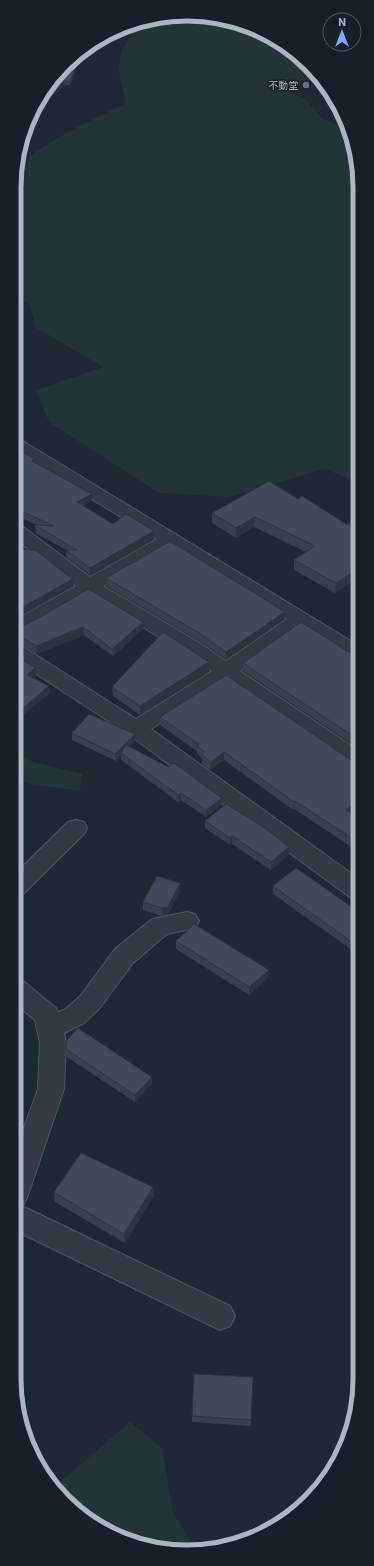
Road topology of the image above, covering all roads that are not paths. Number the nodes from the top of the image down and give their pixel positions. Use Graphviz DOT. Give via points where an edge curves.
graph roads {
  1 [pos="21,448"];
  2 [pos="21,535"];
  3 [pos="170,539"];
  4 [pos="90,587"];
  5 [pos="301,619"];
  6 [pos="21,626"];
  7 [pos="353,653"];
  8 [pos="21,655"];
  9 [pos="226,671"];
  10 [pos="136,729"];
  11 [pos="353,759"];
  12 [pos="76,828"];
  13 [pos="21,882"];
  14 [pos="353,883"];
  15 [pos="187,921"];
  16 [pos="21,994"];
  17 [pos="50,1028"];
  18 [pos="21,1175"];
  19 [pos="21,1219"];
  20 [pos="220,1316"];
  1 -- 3 [label="street"];
  2 -- 4 [label="street"];
  3 -- 4 [label="street"];
  3 -- 5 [label="street"];
  4 -- 6 [label="street"];
  4 -- 9 [label="street" via="191,647"];
  5 -- 7 [label="street"];
  5 -- 9 [label="street"];
  8 -- 10 [label="street"];
  9 -- 10 [label="street"];
  9 -- 11 [label="street"];
  10 -- 14 [label="street"];
  12 -- 13 [label="street"];
  15 -- 17 [label="street" via="160,926 124,956 90,1002 74,1016"];
  16 -- 17 [label="street" via="47,1015"];
  17 -- 18 [label="street" via="51,1089"];
  19 -- 20 [label="street"];
}
